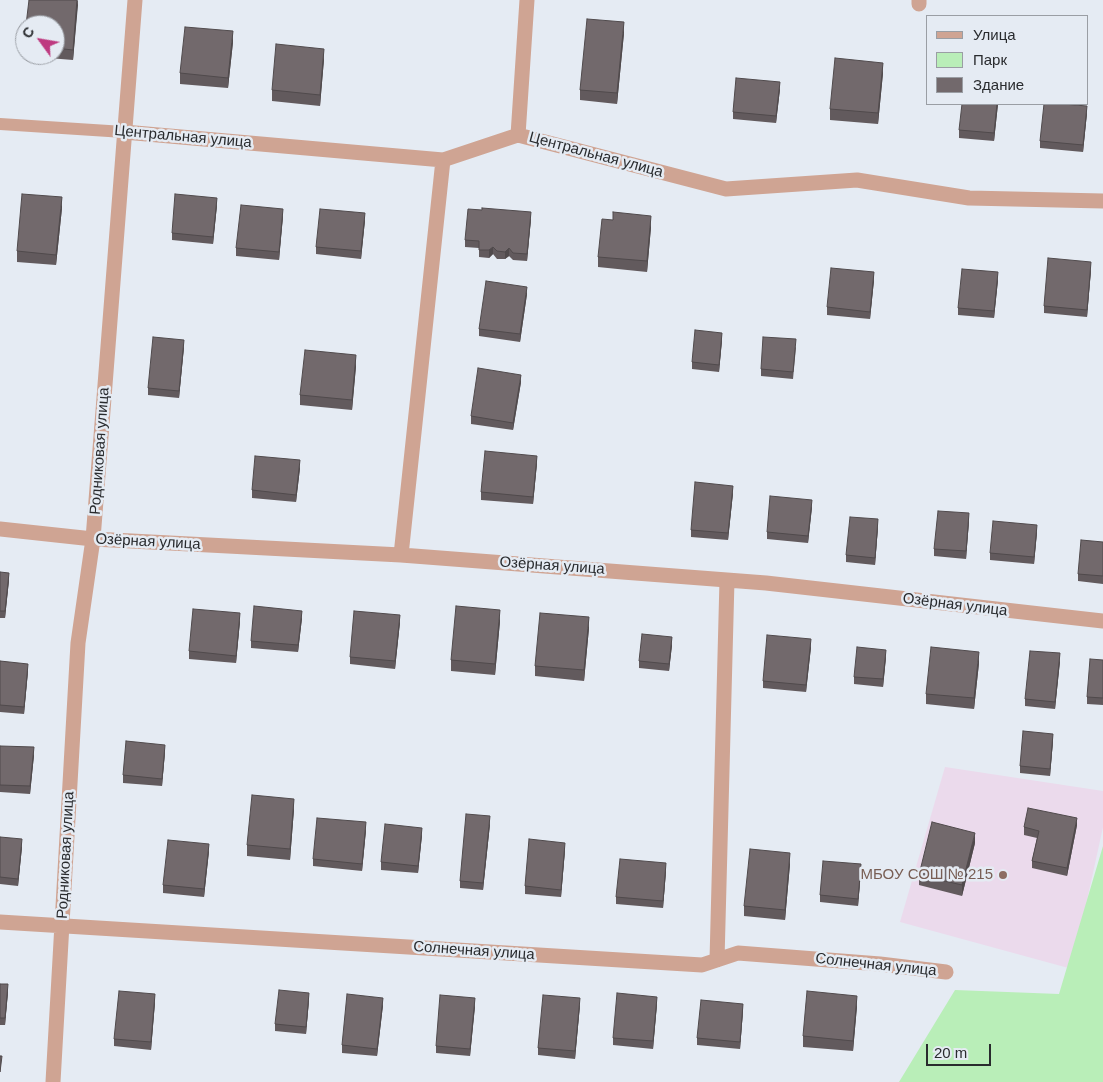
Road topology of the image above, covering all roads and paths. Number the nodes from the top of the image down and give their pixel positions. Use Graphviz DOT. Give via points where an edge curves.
graph roads {
  1 [pos="135,0"];
  2 [pos="526,0"];
  3 [pos="0,124"];
  4 [pos="124,132"];
  5 [pos="518,135"];
  6 [pos="444,160"];
  7 [pos="1103,201"];
  8 [pos="0,529"];
  9 [pos="93,539"];
  10 [pos="402,554"];
  11 [pos="727,580"];
  12 [pos="1103,621"];
  13 [pos="0,922"];
  14 [pos="61,925"];
  15 [pos="717,960"];
  16 [pos="946,972"];
  17 [pos="52,1082"];
  1 -- 4 [label="street, Родниковая улица"];
  2 -- 5 [label="street"];
  3 -- 4 [label="lane, Центральная улица"];
  4 -- 6 [label="street, Центральная улица"];
  4 -- 9 [label="street, Родниковая улица"];
  5 -- 6 [label="street, Центральная улица"];
  5 -- 7 [label="street, Центральная улица" via="726,189 857,180 969,198"];
  6 -- 10 [label="street"];
  8 -- 9 [label="street, Озёрная улица"];
  9 -- 10 [label="street, Озёрная улица"];
  9 -- 14 [label="street, Родниковая улица" via="78,643"];
  10 -- 11 [label="street, Озёрная улица"];
  11 -- 12 [label="street, Озёрная улица"];
  11 -- 15 [label="street"];
  13 -- 14 [label="street, Солнечная улица"];
  14 -- 15 [label="street, Солнечная улица" via="702,965"];
  14 -- 17 [label="street, Родниковая улица"];
  15 -- 16 [label="street, Солнечная улица" via="738,953"];
}
